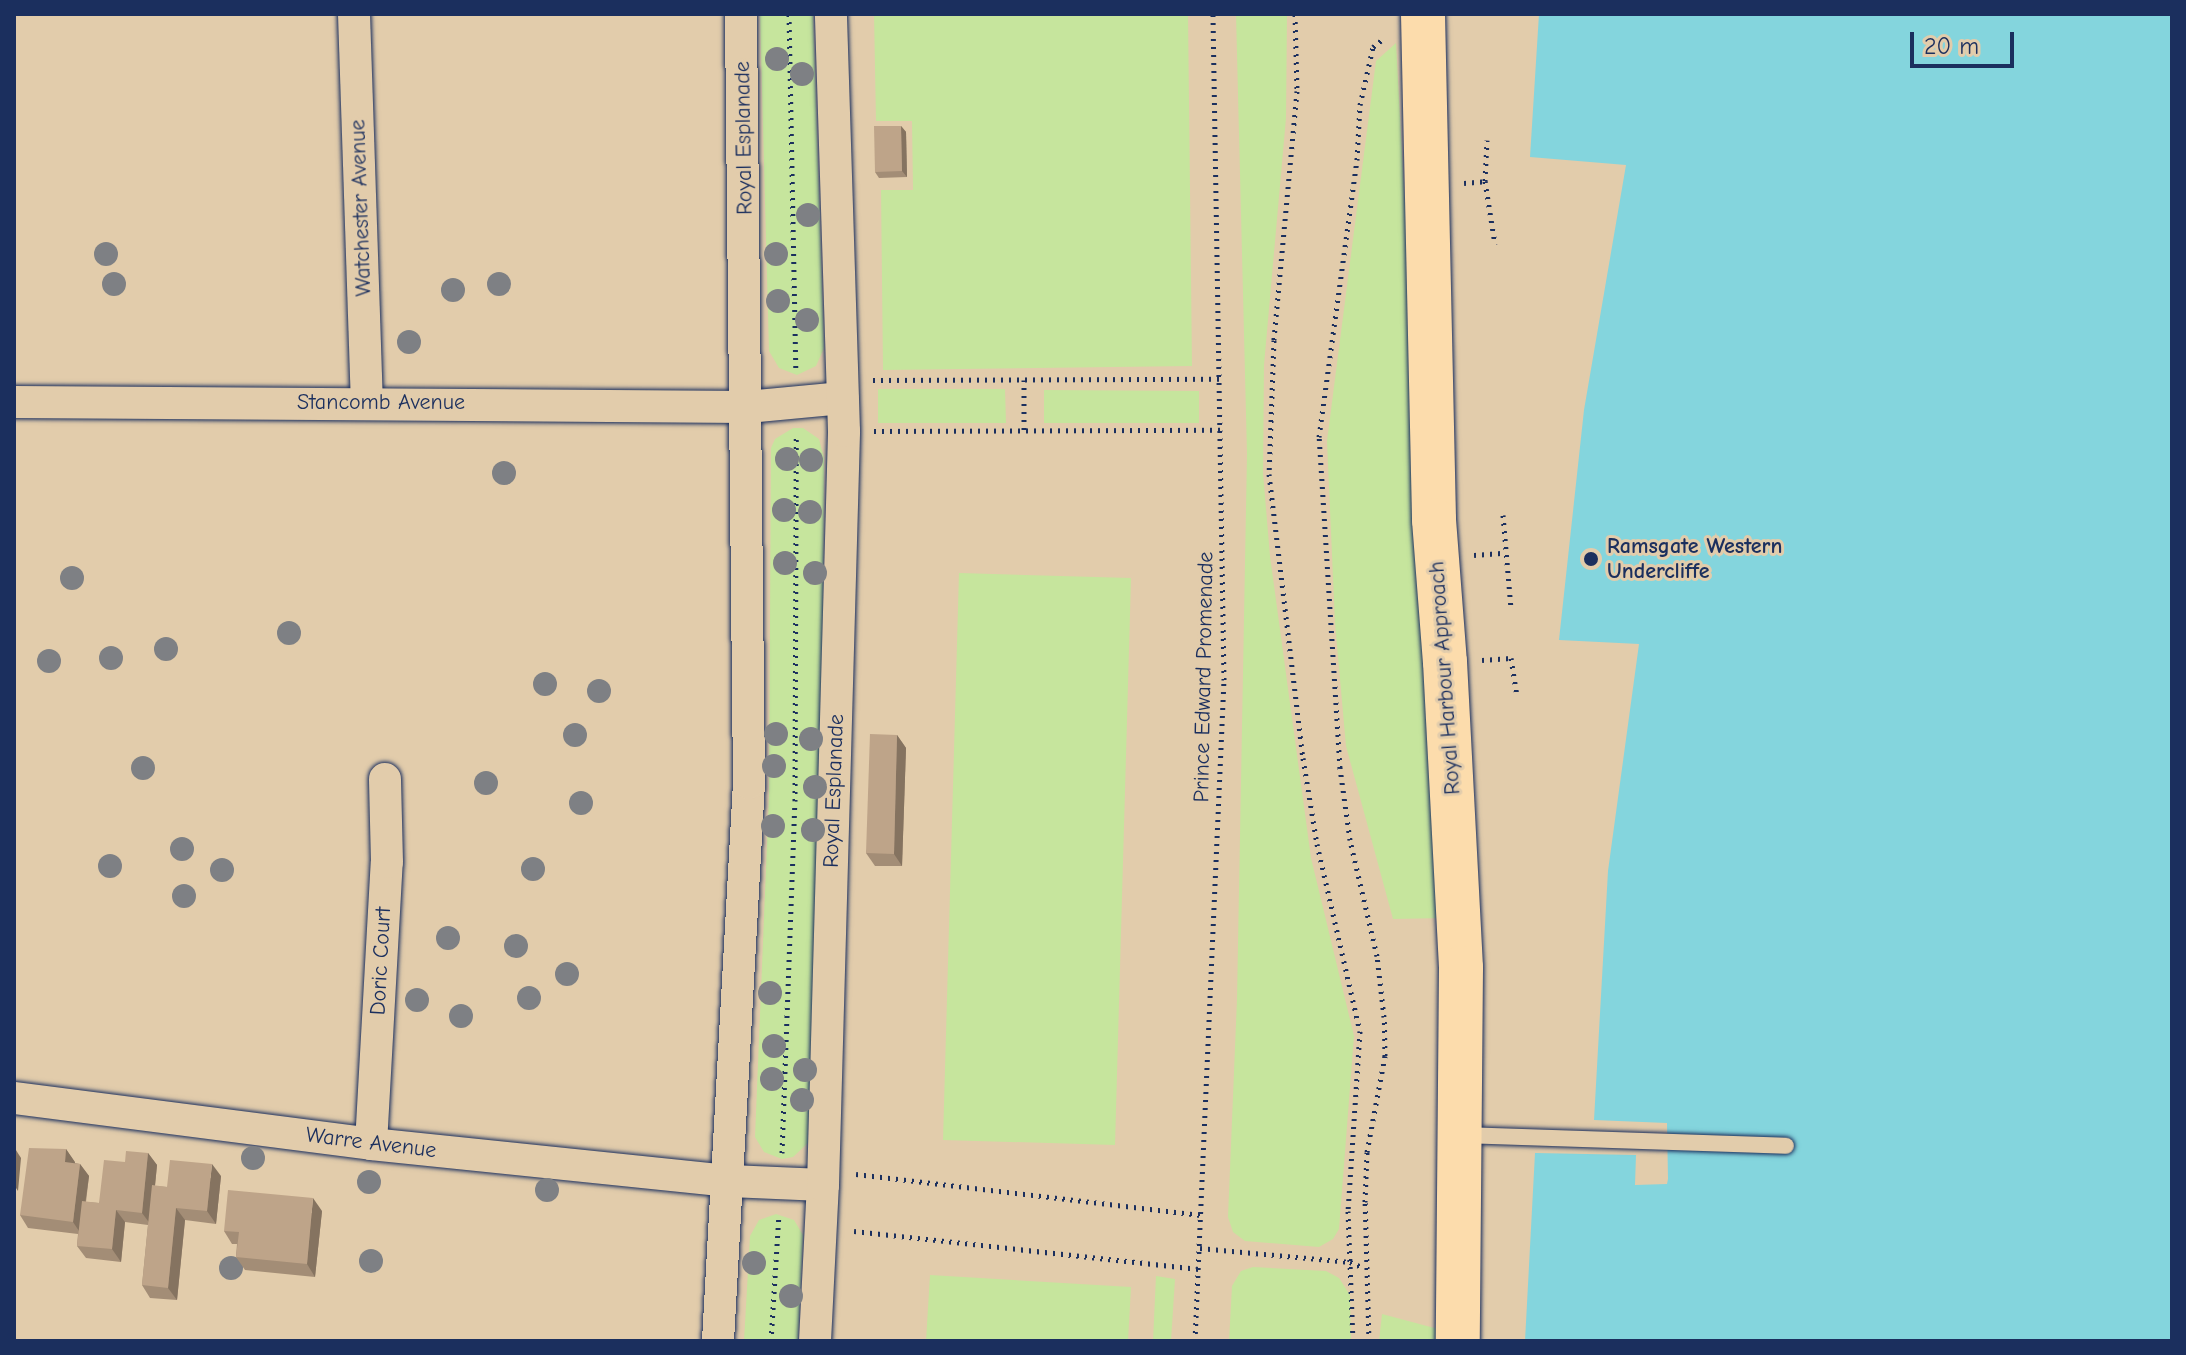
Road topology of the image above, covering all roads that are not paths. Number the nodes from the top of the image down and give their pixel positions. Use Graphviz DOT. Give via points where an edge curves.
graph roads {
  1 [pos="354,14"];
  2 [pos="741,14"];
  3 [pos="831,14"];
  4 [pos="1407,24"];
  5 [pos="843,389"];
  6 [pos="14,402"];
  7 [pos="367,403"];
  8 [pos="747,407"];
  9 [pos="385,779"];
  10 [pos="14,1098"];
  11 [pos="1461,1135"];
  12 [pos="371,1144"];
  13 [pos="1786,1146"];
  14 [pos="823,1177"];
  15 [pos="730,1181"];
  16 [pos="718,1341"];
  17 [pos="815,1341"];
  18 [pos="1458,1341"];
  1 -- 7 [label="street, Watchester Avenue"];
  2 -- 8 [label="street, Royal Esplanade"];
  3 -- 5 [label="street, Royal Esplanade"];
  4 -- 11 [label="highway, Royal Harbour Approach" via="1461,968"];
  5 -- 8 [label="street" via="796,402"];
  5 -- 14 [label="street, Royal Esplanade"];
  6 -- 7 [label="street, Stancomb Avenue"];
  7 -- 8 [label="street, Stancomb Avenue"];
  8 -- 15 [label="street, Royal Esplanade" via="749,783"];
  9 -- 12 [label="street, Doric Court" via="387,862"];
  10 -- 12 [label="street, Warre Avenue"];
  11 -- 13 [label="lane"];
  11 -- 18 [label="highway, Royal Harbour Approach"];
  12 -- 15 [label="street, Warre Avenue"];
  14 -- 15 [label="street" via="780,1184"];
  14 -- 17 [label="street, Royal Esplanade"];
  15 -- 16 [label="street, Royal Esplanade"];
}
